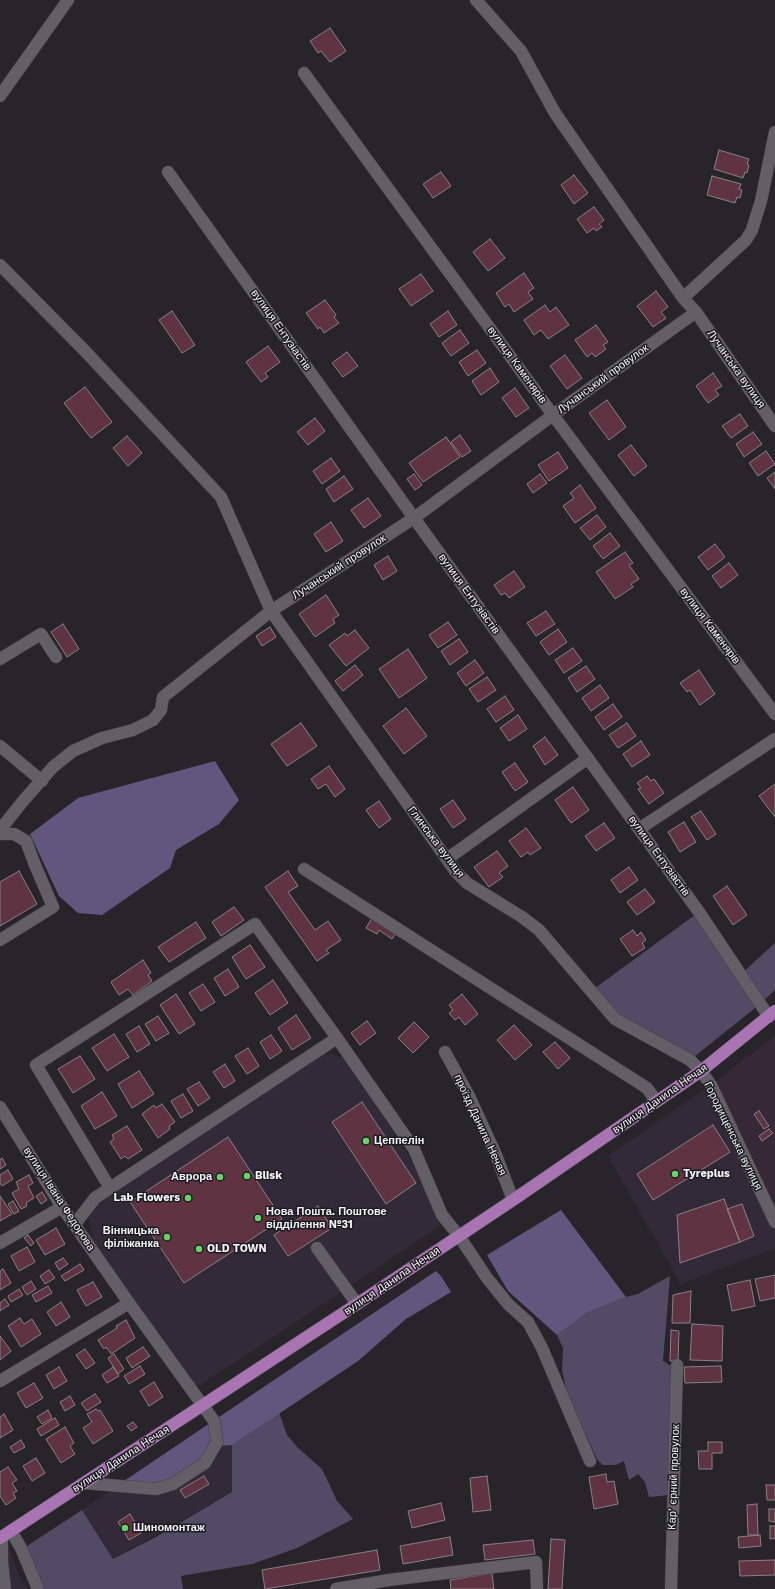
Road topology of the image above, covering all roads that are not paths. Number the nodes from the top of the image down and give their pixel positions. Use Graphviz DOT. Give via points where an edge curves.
graph roads {
  1 [pos="68,0"];
  2 [pos="476,0"];
  3 [pos="304,73"];
  4 [pos="0,96"];
  5 [pos="775,132"];
  6 [pos="168,172"];
  7 [pos="0,265"];
  8 [pos="683,298"];
  9 [pos="696,312"];
  10 [pos="553,414"];
  11 [pos="775,426"];
  12 [pos="414,518"];
  13 [pos="271,611"];
  14 [pos="56,657"];
  15 [pos="0,659"];
  16 [pos="775,714"];
  17 [pos="775,739"];
  18 [pos="0,746"];
  19 [pos="588,758"];
  20 [pos="42,781"];
  21 [pos="639,829"];
  22 [pos="0,830"];
  23 [pos="0,834"];
  24 [pos="447,859"];
  25 [pos="304,869"];
  26 [pos="0,940"];
  27 [pos="772,1014"];
  28 [pos="337,1038"];
  29 [pos="445,1052"];
  30 [pos="701,1071"];
  31 [pos="656,1102"];
  32 [pos="0,1107"];
  33 [pos="110,1188"];
  34 [pos="513,1200"];
  35 [pos="62,1207"];
  36 [pos="775,1222"];
  37 [pos="75,1224"];
  38 [pos="458,1236"];
  39 [pos="0,1243"];
  40 [pos="317,1248"];
  41 [pos="129,1303"];
  42 [pos="357,1304"];
  43 [pos="677,1365"];
  44 [pos="0,1381"];
  45 [pos="203,1406"];
  46 [pos="590,1461"];
  47 [pos="84,1483"];
  48 [pos="4,1536"];
  49 [pos="5,1589"];
  50 [pos="38,1589"];
  51 [pos="336,1589"];
  52 [pos="537,1589"];
  53 [pos="671,1589"];
  1 -- 4 [label="street"];
  2 -- 8 [label="street, Лучанська вулиця" via="521,51 555,113"];
  3 -- 10 [label="street, вулиця Каменярів"];
  5 -- 8 [label="street" via="761,202 752,230 746,240"];
  6 -- 12 [label="street, вулиця Ентузіастів"];
  7 -- 13 [label="street, Глинська вулиця" via="86,352 221,497"];
  8 -- 9 [label="street, Лучанська вулиця"];
  9 -- 10 [label="street, Лучанський провулок"];
  9 -- 11 [label="street, Лучанська вулиця"];
  10 -- 12 [label="street, Лучанський провулок"];
  10 -- 16 [label="street, вулиця Каменярів"];
  12 -- 13 [label="street, Лучанський провулок"];
  12 -- 19 [label="street, вулиця Ентузіастів"];
  13 -- 20 [label="street, Лучанський провулок" via="162,697 161,710 152,720 133,730 102,738 73,751"];
  13 -- 24 [label="street, Глинська вулиця"];
  14 -- 15 [label="street" via="41,634"];
  17 -- 21 [label="street"];
  18 -- 20 [label="street"];
  19 -- 21 [label="street, вулиця Ентузіастів"];
  19 -- 24 [label="street"];
  20 -- 22 [label="street, Лучанський провулок"];
  21 -- 27 [label="street, вулиця Ентузіастів"];
  23 -- 26 [label="street" via="14,834 26,841 53,907"];
  24 -- 30 [label="street, Глинська вулиця" via="467,882 539,930 615,1019 690,1060"];
  25 -- 31 [label="street" via="647,1088"];
  27 -- 30 [label="main road, вулиця Данила Нечая"];
  28 -- 33 [label="street"];
  28 -- 33 [label="street" via="255,924 36,1065"];
  28 -- 38 [label="street" via="414,1149 442,1215"];
  29 -- 34 [label="street, проїзд Данила Нечая" via="469,1096"];
  30 -- 31 [label="main road, вулиця Данила Нечая"];
  30 -- 36 [label="street, Городищенська вулиця" via="711,1085"];
  31 -- 34 [label="main road, вулиця Данила Нечая"];
  32 -- 35 [label="street, вулиця Івана Федорова"];
  33 -- 37 [label="street" via="95,1198"];
  34 -- 38 [label="main road, вулиця Данила Нечая"];
  35 -- 37 [label="street, вулиця Івана Федорова"];
  35 -- 39 [label="street"];
  37 -- 41 [label="street, вулиця Івана Федорова"];
  38 -- 42 [label="main road, вулиця Данила Нечая"];
  38 -- 46 [label="street" via="508,1304 528,1322 542,1348"];
  40 -- 42 [label="street"];
  41 -- 44 [label="street"];
  41 -- 45 [label="street, вулиця Івана Федорова"];
  42 -- 45 [label="main road, вулиця Данила Нечая"];
  43 -- 53 [label="street, Карʼєрний провулок"];
  45 -- 47 [label="main road, вулиця Данила Нечая"];
  45 -- 47 [label="street, вулиця Івана Федорова" via="214,1421 217,1442 206,1463 173,1484 156,1489"];
  47 -- 48 [label="main road, вулиця Данила Нечая"];
  48 -- 49 [label="street" via="2,1562"];
  48 -- 50 [label="street" via="21,1548"];
  51 -- 52 [label="street" via="536,1562"];
}
